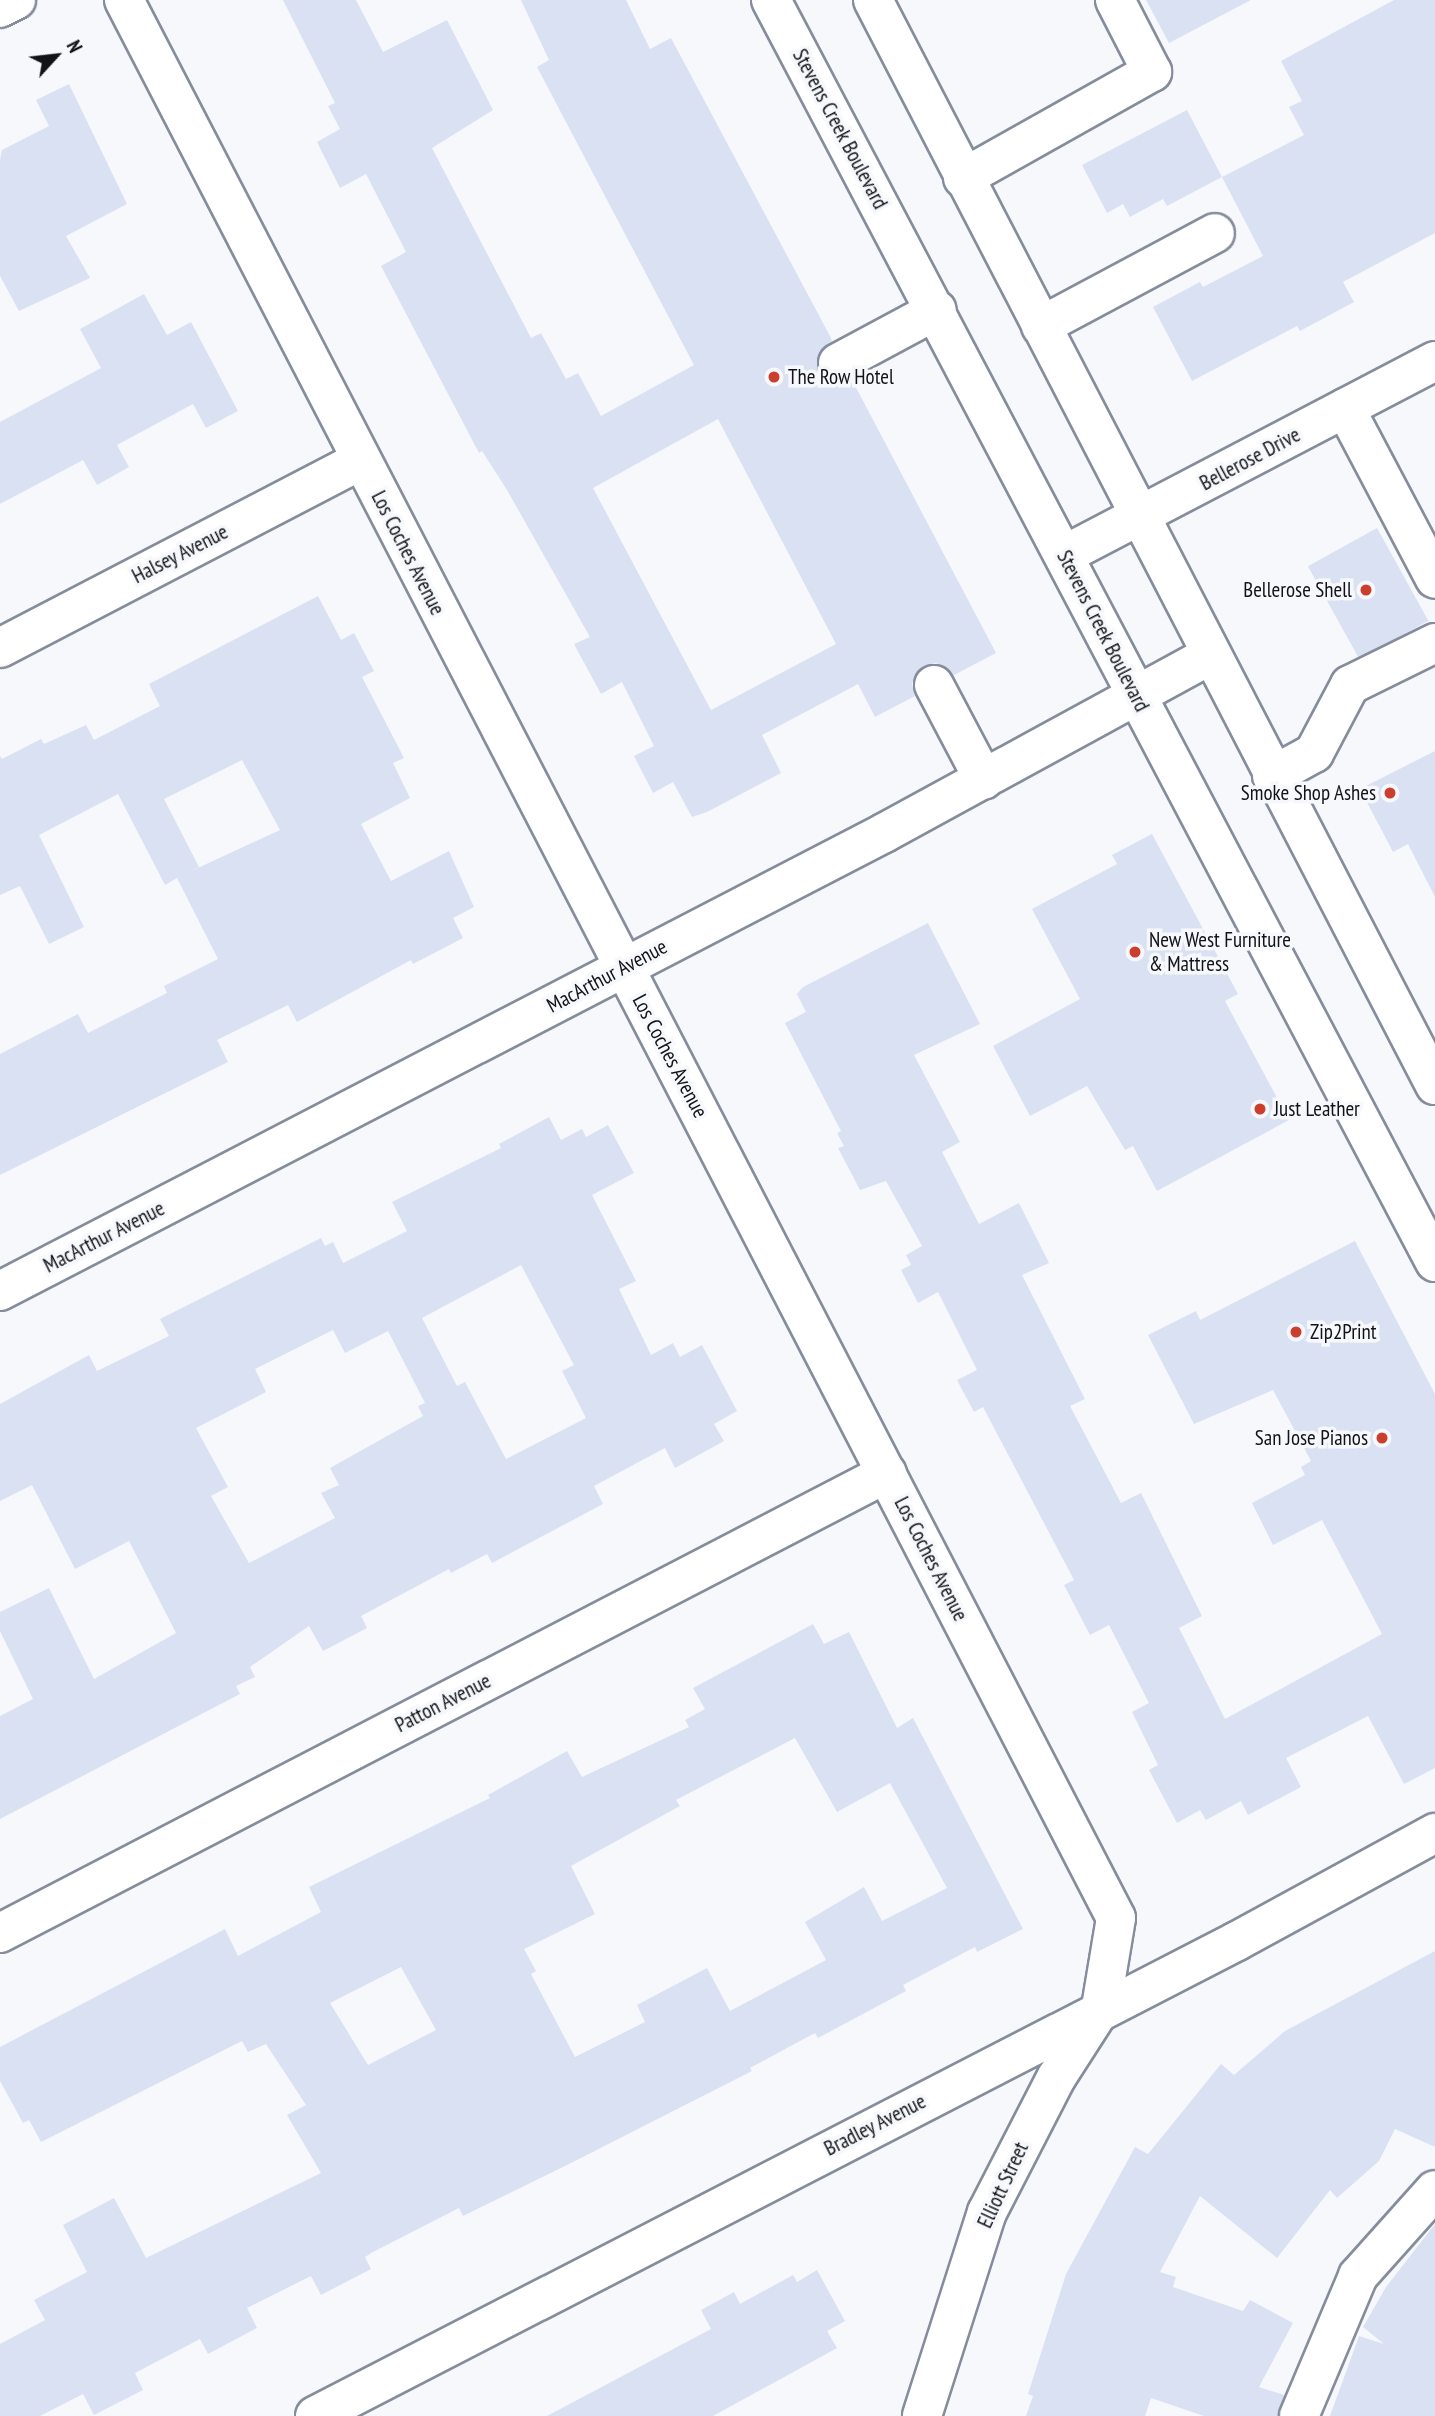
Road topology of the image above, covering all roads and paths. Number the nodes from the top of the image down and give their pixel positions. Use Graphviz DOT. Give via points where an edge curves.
graph roads {
  1 [pos="16,0"];
  2 [pos="124,0"];
  3 [pos="771,0"];
  4 [pos="873,0"];
  5 [pos="1115,0"];
  6 [pos="0,8"];
  7 [pos="963,178"];
  8 [pos="1215,233"];
  9 [pos="937,310"];
  10 [pos="1041,326"];
  11 [pos="1435,361"];
  12 [pos="838,363"];
  13 [pos="1345,408"];
  14 [pos="361,460"];
  15 [pos="1140,517"];
  16 [pos="1064,555"];
  17 [pos="1435,579"];
  18 [pos="1435,643"];
  19 [pos="0,648"];
  20 [pos="1210,655"];
  21 [pos="934,685"];
  22 [pos="1136,697"];
  23 [pos="1272,776"];
  24 [pos="984,780"];
  25 [pos="623,967"];
  26 [pos="1435,1085"];
  27 [pos="1435,1262"];
  28 [pos="0,1291"];
  29 [pos="887,1473"];
  30 [pos="1435,1833"];
  31 [pos="0,1933"];
  32 [pos="1101,2007"];
  33 [pos="1435,2190"];
  34 [pos="315,2416"];
  35 [pos="922,2416"];
  36 [pos="1299,2416"];
  1 -- 6 [label="street"];
  2 -- 14 [label="street, Los Coches Avenue"];
  3 -- 9 [label="street, Stevens Creek Boulevard"];
  4 -- 7 [label="street"];
  5 -- 7 [label="street" via="1152,72"];
  7 -- 10 [label="street"];
  8 -- 10 [label="street"];
  9 -- 12 [label="street"];
  9 -- 16 [label="street, Stevens Creek Boulevard"];
  10 -- 15 [label="street"];
  11 -- 13 [label="street, Bellerose Drive"];
  13 -- 15 [label="street, Bellerose Drive"];
  13 -- 17 [label="street"];
  14 -- 19 [label="street, Halsey Avenue"];
  14 -- 25 [label="street, Los Coches Avenue"];
  15 -- 16 [label="street, Bellerose Drive"];
  15 -- 20 [label="street"];
  16 -- 22 [label="street, Stevens Creek Boulevard"];
  18 -- 23 [label="street" via="1350,685 1314,753"];
  20 -- 22 [label="street, MacArthur Avenue"];
  20 -- 23 [label="street"];
  21 -- 24 [label="street"];
  22 -- 24 [label="street, MacArthur Avenue"];
  22 -- 27 [label="street, Stevens Creek Boulevard"];
  23 -- 26 [label="street"];
  24 -- 25 [label="street, MacArthur Avenue"];
  25 -- 28 [label="street, MacArthur Avenue"];
  25 -- 29 [label="street, Los Coches Avenue"];
  29 -- 31 [label="street, Patton Avenue"];
  29 -- 32 [label="street, Los Coches Avenue" via="1116,1918"];
  30 -- 32 [label="street, Bradley Avenue" via="1237,1941"];
  32 -- 34 [label="street, Bradley Avenue"];
  32 -- 35 [label="street, Elliott Street" via="1056,2078 987,2212"];
  33 -- 36 [label="street" via="1358,2276"];
}
